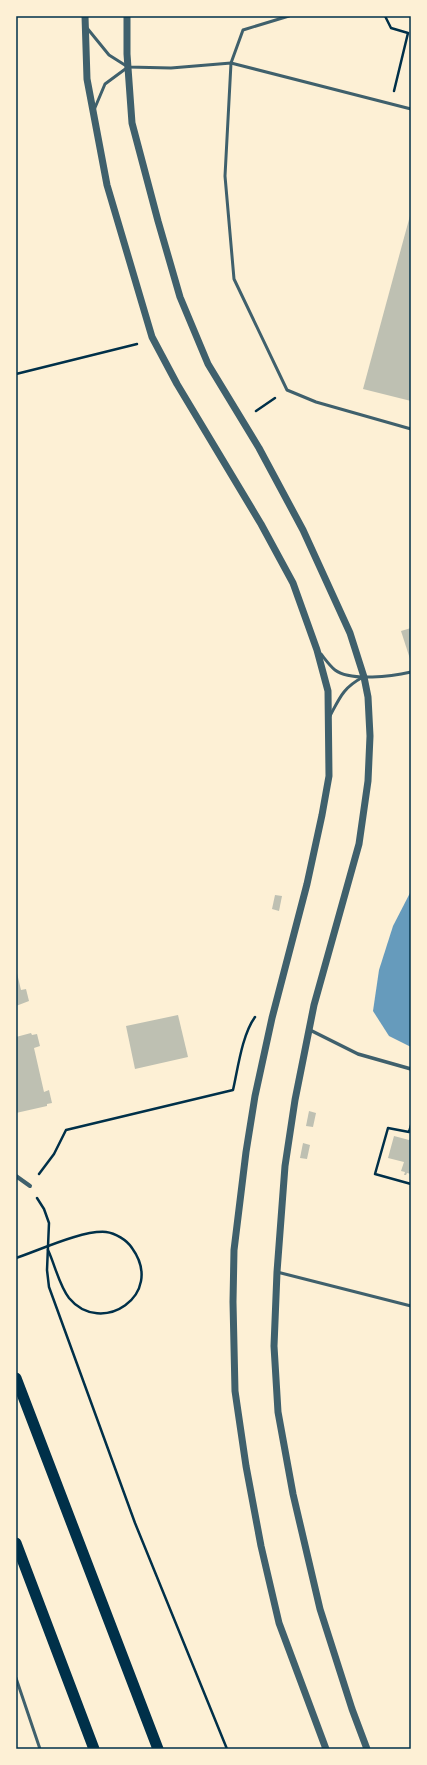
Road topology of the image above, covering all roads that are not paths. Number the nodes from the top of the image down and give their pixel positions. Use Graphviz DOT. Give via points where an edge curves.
graph roads {
  1 [pos="85,16"];
  2 [pos="127,16"];
  3 [pos="288,16"];
  4 [pos="85,26"];
  5 [pos="231,63"];
  6 [pos="128,67"];
  7 [pos="411,109"];
  8 [pos="93,114"];
  9 [pos="411,429"];
  10 [pos="317,650"];
  11 [pos="411,672"];
  12 [pos="364,677"];
  13 [pos="329,718"];
  14 [pos="308,1029"];
  15 [pos="411,1069"];
  16 [pos="16,1176"];
  17 [pos="30,1186"];
  18 [pos="277,1272"];
  19 [pos="411,1306"];
  20 [pos="16,1378"];
  21 [pos="16,1543"];
  22 [pos="16,1678"];
  23 [pos="40,1749"];
  24 [pos="94,1749"];
  25 [pos="158,1749"];
  26 [pos="326,1749"];
  27 [pos="367,1749"];
  1 -- 4 [label="street"];
  2 -- 6 [label="street"];
  3 -- 5 [label="lane" via="243,30"];
  4 -- 6 [label="lane" via="109,55"];
  4 -- 8 [label="street" via="87,79"];
  5 -- 6 [label="lane" via="171,68"];
  5 -- 7 [label="lane"];
  5 -- 9 [label="lane" via="225,176 234,278 287,390 316,402"];
  6 -- 8 [label="lane" via="105,84"];
  6 -- 12 [label="street" via="132,123 180,297 208,364 243,420 303,530 350,633"];
  8 -- 10 [label="street" via="107,185 152,337 176,384 293,583"];
  10 -- 12 [label="lane" via="335,670 348,676"];
  10 -- 13 [label="street" via="328,691"];
  11 -- 12 [label="lane"];
  12 -- 13 [label="lane" via="350,684"];
  12 -- 14 [label="street" via="370,736 368,781 359,844"];
  13 -- 26 [label="street" via="329,776 322,815 272,1018 252,1114 234,1250 233,1302 235,1391 261,1546 280,1623"];
  14 -- 15 [label="street" via="358,1054"];
  14 -- 18 [label="street" via="285,1166"];
  16 -- 17 [label="street"];
  18 -- 19 [label="lane"];
  18 -- 27 [label="street" via="274,1346 278,1412 293,1494 320,1609"];
  20 -- 25 [label="highway"];
  21 -- 24 [label="highway"];
  22 -- 23 [label="lane"];
}
